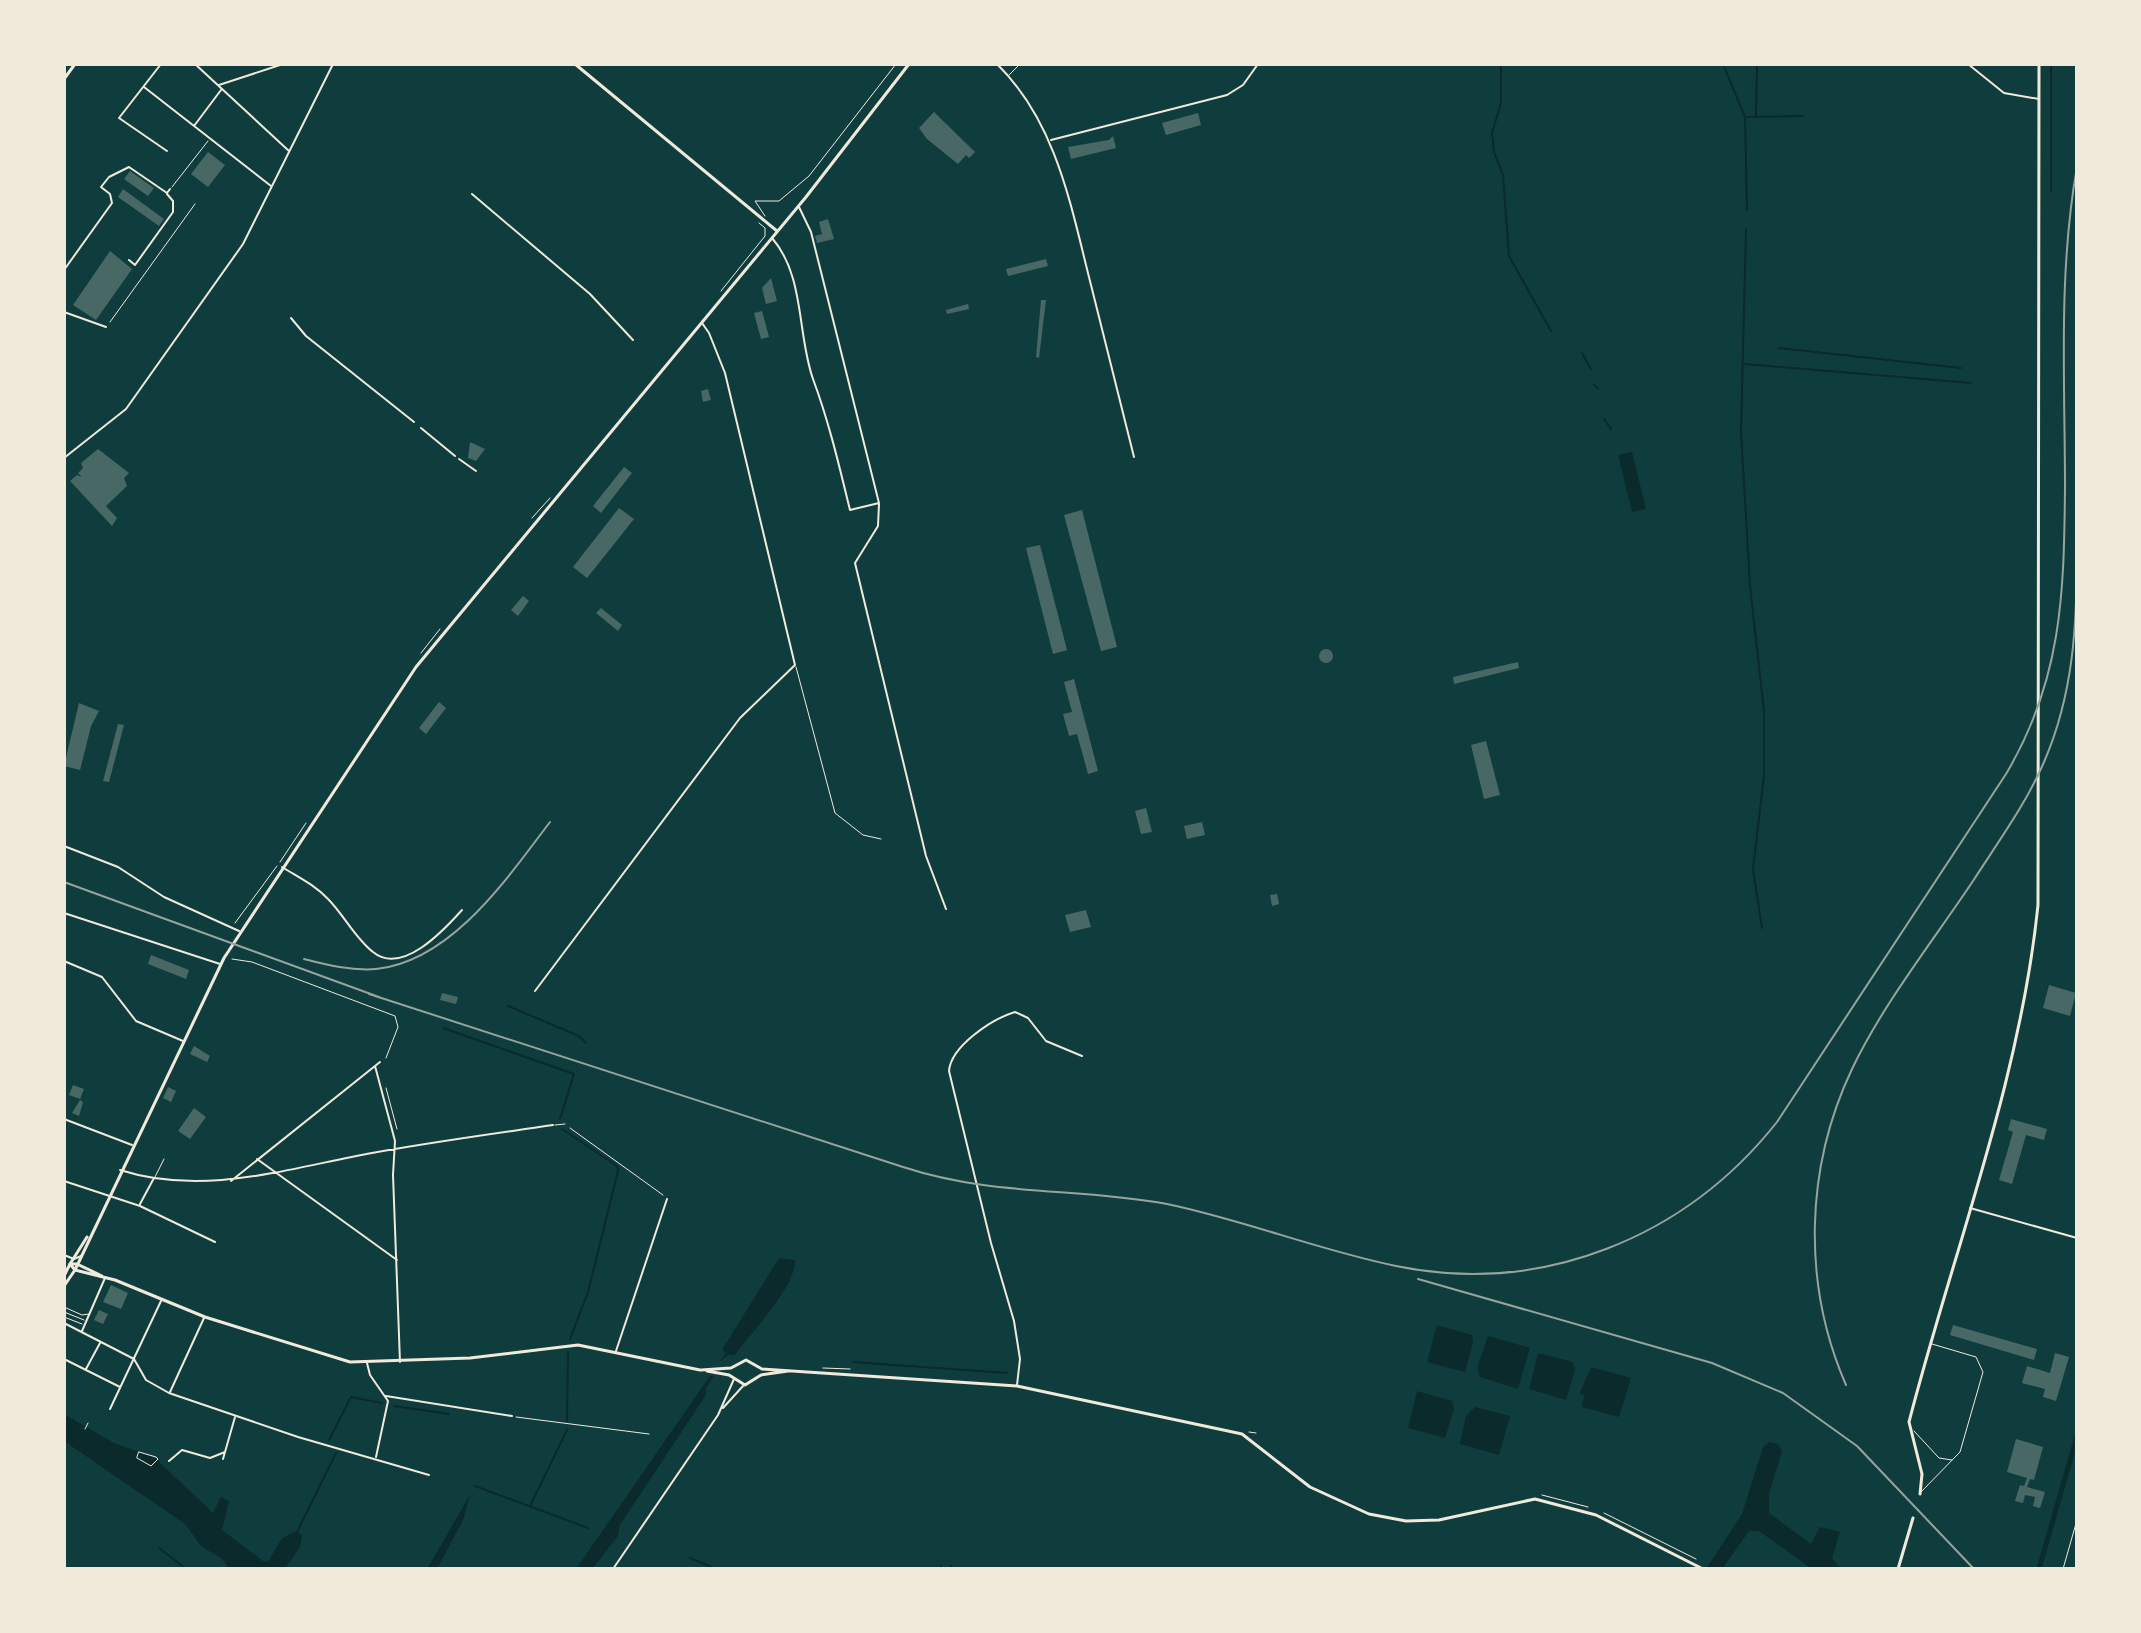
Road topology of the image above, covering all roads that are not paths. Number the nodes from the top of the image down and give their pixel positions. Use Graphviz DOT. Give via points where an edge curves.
graph roads {
  1 [pos="161,64"];
  2 [pos="195,64"];
  3 [pos="283,64"];
  4 [pos="333,64"];
  5 [pos="575,64"];
  6 [pos="909,64"];
  7 [pos="997,64"];
  8 [pos="1020,64"];
  9 [pos="1258,64"];
  10 [pos="1968,64"];
  11 [pos="2039,64"];
  12 [pos="72,65"];
  13 [pos="1009,75"];
  14 [pos="64,79"];
  15 [pos="218,86"];
  16 [pos="144,87"];
  17 [pos="222,89"];
  18 [pos="2039,99"];
  19 [pos="194,126"];
  20 [pos="209,138"];
  21 [pos="1050,141"];
  22 [pos="167,151"];
  23 [pos="289,152"];
  24 [pos="272,187"];
  25 [pos="170,189"];
  26 [pos="167,193"];
  27 [pos="472,194"];
  28 [pos="798,207"];
  29 [pos="777,231"];
  30 [pos="772,238"];
  31 [pos="129,260"];
  32 [pos="64,270"];
  33 [pos="64,312"];
  34 [pos="291,318"];
  35 [pos="701,323"];
  36 [pos="106,327"];
  37 [pos="633,340"];
  38 [pos="414,422"];
  39 [pos="421,428"];
  40 [pos="1134,457"];
  41 [pos="64,458"];
  42 [pos="476,471"];
  43 [pos="879,503"];
  44 [pos="795,665"];
  45 [pos="881,839"];
  46 [pos="64,846"];
  47 [pos="282,867"];
  48 [pos="946,909"];
  49 [pos="462,910"];
  50 [pos="64,913"];
  51 [pos="240,931"];
  52 [pos="64,961"];
  53 [pos="221,965"];
  54 [pos="535,991"];
  55 [pos="183,1041"];
  56 [pos="1082,1056"];
  57 [pos="380,1063"];
  58 [pos="375,1066"];
  59 [pos="64,1119"];
  60 [pos="565,1124"];
  61 [pos="553,1125"];
  62 [pos="132,1145"];
  63 [pos="395,1149"];
  64 [pos="164,1159"];
  65 [pos="257,1159"];
  66 [pos="120,1170"];
  67 [pos="272,1172"];
  68 [pos="155,1177"];
  69 [pos="64,1181"];
  70 [pos="230,1181"];
  71 [pos="108,1195"];
  72 [pos="667,1199"];
  73 [pos="140,1206"];
  74 [pos="1970,1208"];
  75 [pos="92,1231"];
  76 [pos="2077,1238"];
  77 [pos="215,1242"];
  78 [pos="64,1255"];
  79 [pos="82,1255"];
  80 [pos="73,1258"];
  81 [pos="398,1261"];
  82 [pos="70,1264"];
  83 [pos="77,1264"];
  84 [pos="75,1270"];
  85 [pos="64,1276"];
  86 [pos="106,1277"];
  87 [pos="64,1286"];
  88 [pos="162,1299"];
  89 [pos="64,1307"];
  90 [pos="64,1312"];
  91 [pos="89,1316"];
  92 [pos="64,1317"];
  93 [pos="205,1317"];
  94 [pos="65,1324"];
  95 [pos="64,1329"];
  96 [pos="82,1333"];
  97 [pos="101,1342"];
  98 [pos="1931,1344"];
  99 [pos="615,1352"];
  100 [pos="64,1359"];
  101 [pos="134,1359"];
  102 [pos="400,1362"];
  103 [pos="367,1363"];
  104 [pos="735,1365"];
  105 [pos="755,1365"];
  106 [pos="85,1370"];
  107 [pos="701,1370"];
  108 [pos="796,1370"];
  109 [pos="734,1379"];
  110 [pos="755,1379"];
  111 [pos="746,1385"];
  112 [pos="1017,1386"];
  113 [pos="121,1387"];
  114 [pos="169,1393"];
  115 [pos="386,1396"];
  116 [pos="110,1409"];
  117 [pos="718,1415"];
  118 [pos="235,1416"];
  119 [pos="512,1416"];
  120 [pos="1909,1422"];
  121 [pos="225,1452"];
  122 [pos="376,1458"];
  123 [pos="223,1459"];
  124 [pos="1954,1459"];
  125 [pos="169,1461"];
  126 [pos="429,1475"];
  127 [pos="1920,1494"];
  128 [pos="1913,1518"];
  129 [pos="2077,1520"];
  130 [pos="1702,1568"];
  131 [pos="613,1569"];
  132 [pos="1898,1569"];
  133 [pos="2063,1569"];
  1 -- 16 [label="street"];
  2 -- 15 [label="street"];
  3 -- 15 [label="street"];
  4 -- 23 [label="street"];
  5 -- 29 [label="main road"];
  6 -- 28 [label="main road"];
  7 -- 13 [label="street"];
  8 -- 13 [label="lane"];
  9 -- 21 [label="street" via="1243,85 1227,95"];
  10 -- 18 [label="street" via="1999,90"];
  11 -- 18 [label="main road"];
  12 -- 14 [label="main road"];
  13 -- 21 [label="street"];
  15 -- 17 [label="street"];
  16 -- 19 [label="street"];
  16 -- 22 [label="street" via="119,118"];
  17 -- 19 [label="street"];
  17 -- 23 [label="street"];
  18 -- 74 [label="main road" via="2039,891 2014,1046"];
  19 -- 20 [label="street"];
  20 -- 24 [label="street"];
  20 -- 25 [label="lane"];
  21 -- 40 [label="street" via="1065,180"];
  23 -- 24 [label="street"];
  24 -- 41 [label="street" via="243,244 132,401"];
  25 -- 26 [label="street"];
  26 -- 31 [label="street" via="173,212 135,265"];
  26 -- 32 [label="street" via="126,167 109,177 101,187 112,203"];
  27 -- 37 [label="street" via="590,294"];
  28 -- 29 [label="main road"];
  28 -- 43 [label="street" via="811,232"];
  29 -- 30 [label="main road"];
  30 -- 35 [label="main road"];
  30 -- 43 [label="street" via="788,262 813,379 850,510"];
  33 -- 36 [label="street"];
  34 -- 38 [label="street" via="306,336"];
  35 -- 44 [label="street" via="725,373"];
  35 -- 47 [label="main road" via="433,644"];
  39 -- 42 [label="street"];
  43 -- 48 [label="street" via="878,526 855,563 926,856"];
  44 -- 45 [label="lane" via="835,813 863,835"];
  44 -- 54 [label="street" via="750,706"];
  46 -- 51 [label="street" via="113,864 164,897"];
  47 -- 49 [label="street" via="322,892 383,958 414,951"];
  47 -- 51 [label="main road"];
  50 -- 53 [label="street"];
  51 -- 53 [label="main road"];
  52 -- 55 [label="street" via="102,977 136,1021"];
  53 -- 55 [label="main road"];
  55 -- 62 [label="main road"];
  56 -- 112 [label="street" via="1046,1041 1028,1018 1015,1012 968,1042 950,1061 1018,1336"];
  57 -- 58 [label="street"];
  58 -- 63 [label="street"];
  58 -- 65 [label="street"];
  59 -- 62 [label="street"];
  60 -- 61 [label="lane"];
  61 -- 63 [label="street"];
  62 -- 66 [label="main road"];
  63 -- 67 [label="street"];
  63 -- 81 [label="street"];
  64 -- 68 [label="lane"];
  65 -- 67 [label="street"];
  65 -- 70 [label="street"];
  66 -- 68 [label="street"];
  66 -- 71 [label="main road"];
  67 -- 70 [label="street"];
  67 -- 81 [label="street"];
  68 -- 70 [label="street"];
  68 -- 73 [label="street"];
  69 -- 71 [label="street"];
  71 -- 73 [label="street"];
  71 -- 75 [label="main road"];
  72 -- 99 [label="street"];
  73 -- 77 [label="street"];
  74 -- 76 [label="street"];
  74 -- 98 [label="main road"];
  75 -- 79 [label="main road"];
  75 -- 80 [label="main road"];
  78 -- 80 [label="street"];
  79 -- 80 [label="street"];
  79 -- 83 [label="main road"];
  80 -- 82 [label="main road"];
  81 -- 102 [label="street"];
  82 -- 83 [label="main road"];
  82 -- 84 [label="main road"];
  82 -- 85 [label="main road"];
  83 -- 84 [label="main road"];
  83 -- 86 [label="main road"];
  84 -- 86 [label="main road"];
  84 -- 87 [label="main road"];
  86 -- 88 [label="main road"];
  86 -- 91 [label="street"];
  88 -- 93 [label="main road"];
  88 -- 101 [label="street"];
  89 -- 91 [label="lane"];
  90 -- 91 [label="lane" via="78,1319"];
  91 -- 92 [label="lane" via="77,1324"];
  91 -- 96 [label="street"];
  93 -- 103 [label="main road" via="340,1360"];
  93 -- 114 [label="street"];
  94 -- 95 [label="street"];
  94 -- 96 [label="street"];
  96 -- 97 [label="street"];
  97 -- 101 [label="street"];
  97 -- 106 [label="street"];
  98 -- 120 [label="main road"];
  98 -- 124 [label="lane" via="1974,1356 1983,1367"];
  99 -- 102 [label="main road" via="565,1345"];
  99 -- 107 [label="main road"];
  100 -- 106 [label="street"];
  101 -- 113 [label="street"];
  101 -- 114 [label="street" via="146,1380"];
  102 -- 103 [label="main road"];
  103 -- 115 [label="street"];
  104 -- 105 [label="main road" via="745,1360"];
  104 -- 107 [label="main road"];
  104 -- 109 [label="main road"];
  105 -- 108 [label="main road"];
  105 -- 110 [label="main road"];
  106 -- 113 [label="street"];
  107 -- 109 [label="main road"];
  108 -- 110 [label="main road"];
  108 -- 112 [label="main road"];
  109 -- 111 [label="main road"];
  109 -- 117 [label="street"];
  110 -- 111 [label="main road"];
  111 -- 117 [label="street"];
  112 -- 130 [label="main road" via="1242,1434 1310,1487 1378,1517 1439,1520 1535,1499 1596,1515"];
  113 -- 116 [label="street"];
  114 -- 118 [label="street"];
  115 -- 119 [label="street"];
  115 -- 122 [label="street"];
  117 -- 131 [label="street"];
  118 -- 121 [label="street"];
  118 -- 122 [label="street"];
  120 -- 124 [label="lane" via="1939,1458"];
  120 -- 127 [label="main road" via="1922,1474"];
  121 -- 123 [label="street"];
  121 -- 125 [label="street" via="210,1458 182,1450"];
  122 -- 126 [label="street"];
  124 -- 127 [label="lane"];
  128 -- 132 [label="main road"];
  129 -- 133 [label="lane"];
}
